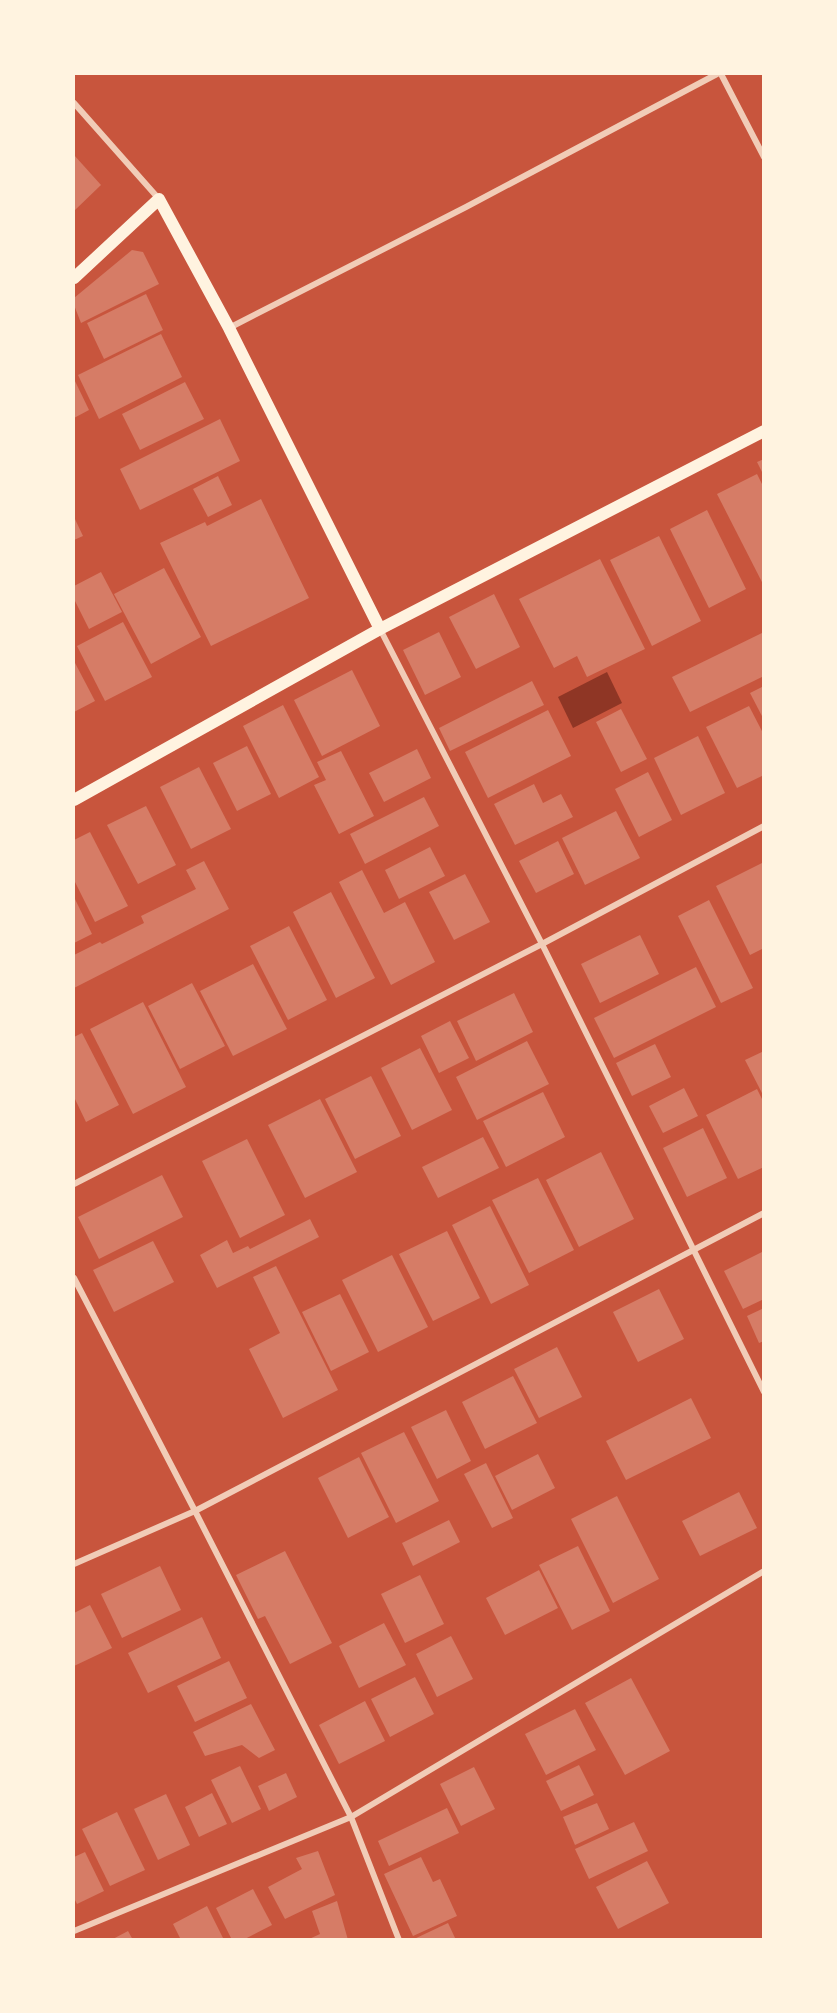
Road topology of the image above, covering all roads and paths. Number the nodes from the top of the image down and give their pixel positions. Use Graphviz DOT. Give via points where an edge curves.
graph roads {
  1 [pos="719,74"];
  2 [pos="74,103"];
  3 [pos="764,156"];
  4 [pos="159,199"];
  5 [pos="74,278"];
  6 [pos="229,328"];
  7 [pos="764,431"];
  8 [pos="380,629"];
  9 [pos="74,800"];
  10 [pos="764,826"];
  11 [pos="542,944"];
  12 [pos="74,1184"];
  13 [pos="764,1213"];
  14 [pos="694,1250"];
  15 [pos="74,1278"];
  16 [pos="764,1392"];
  17 [pos="195,1511"];
  18 [pos="74,1564"];
  19 [pos="764,1571"];
  20 [pos="351,1817"];
  21 [pos="74,1931"];
  22 [pos="399,1940"];
  1 -- 3 [label="street"];
  1 -- 6 [label="street"];
  2 -- 4 [label="street"];
  4 -- 5 [label="main road"];
  4 -- 6 [label="main road"];
  6 -- 8 [label="main road"];
  7 -- 8 [label="main road"];
  8 -- 9 [label="main road"];
  8 -- 11 [label="street"];
  10 -- 11 [label="street"];
  11 -- 12 [label="street"];
  11 -- 14 [label="street"];
  13 -- 14 [label="street"];
  14 -- 16 [label="street"];
  14 -- 17 [label="street"];
  15 -- 17 [label="street"];
  17 -- 18 [label="street"];
  17 -- 20 [label="street"];
  19 -- 20 [label="street"];
  20 -- 21 [label="street"];
  20 -- 22 [label="street"];
}
